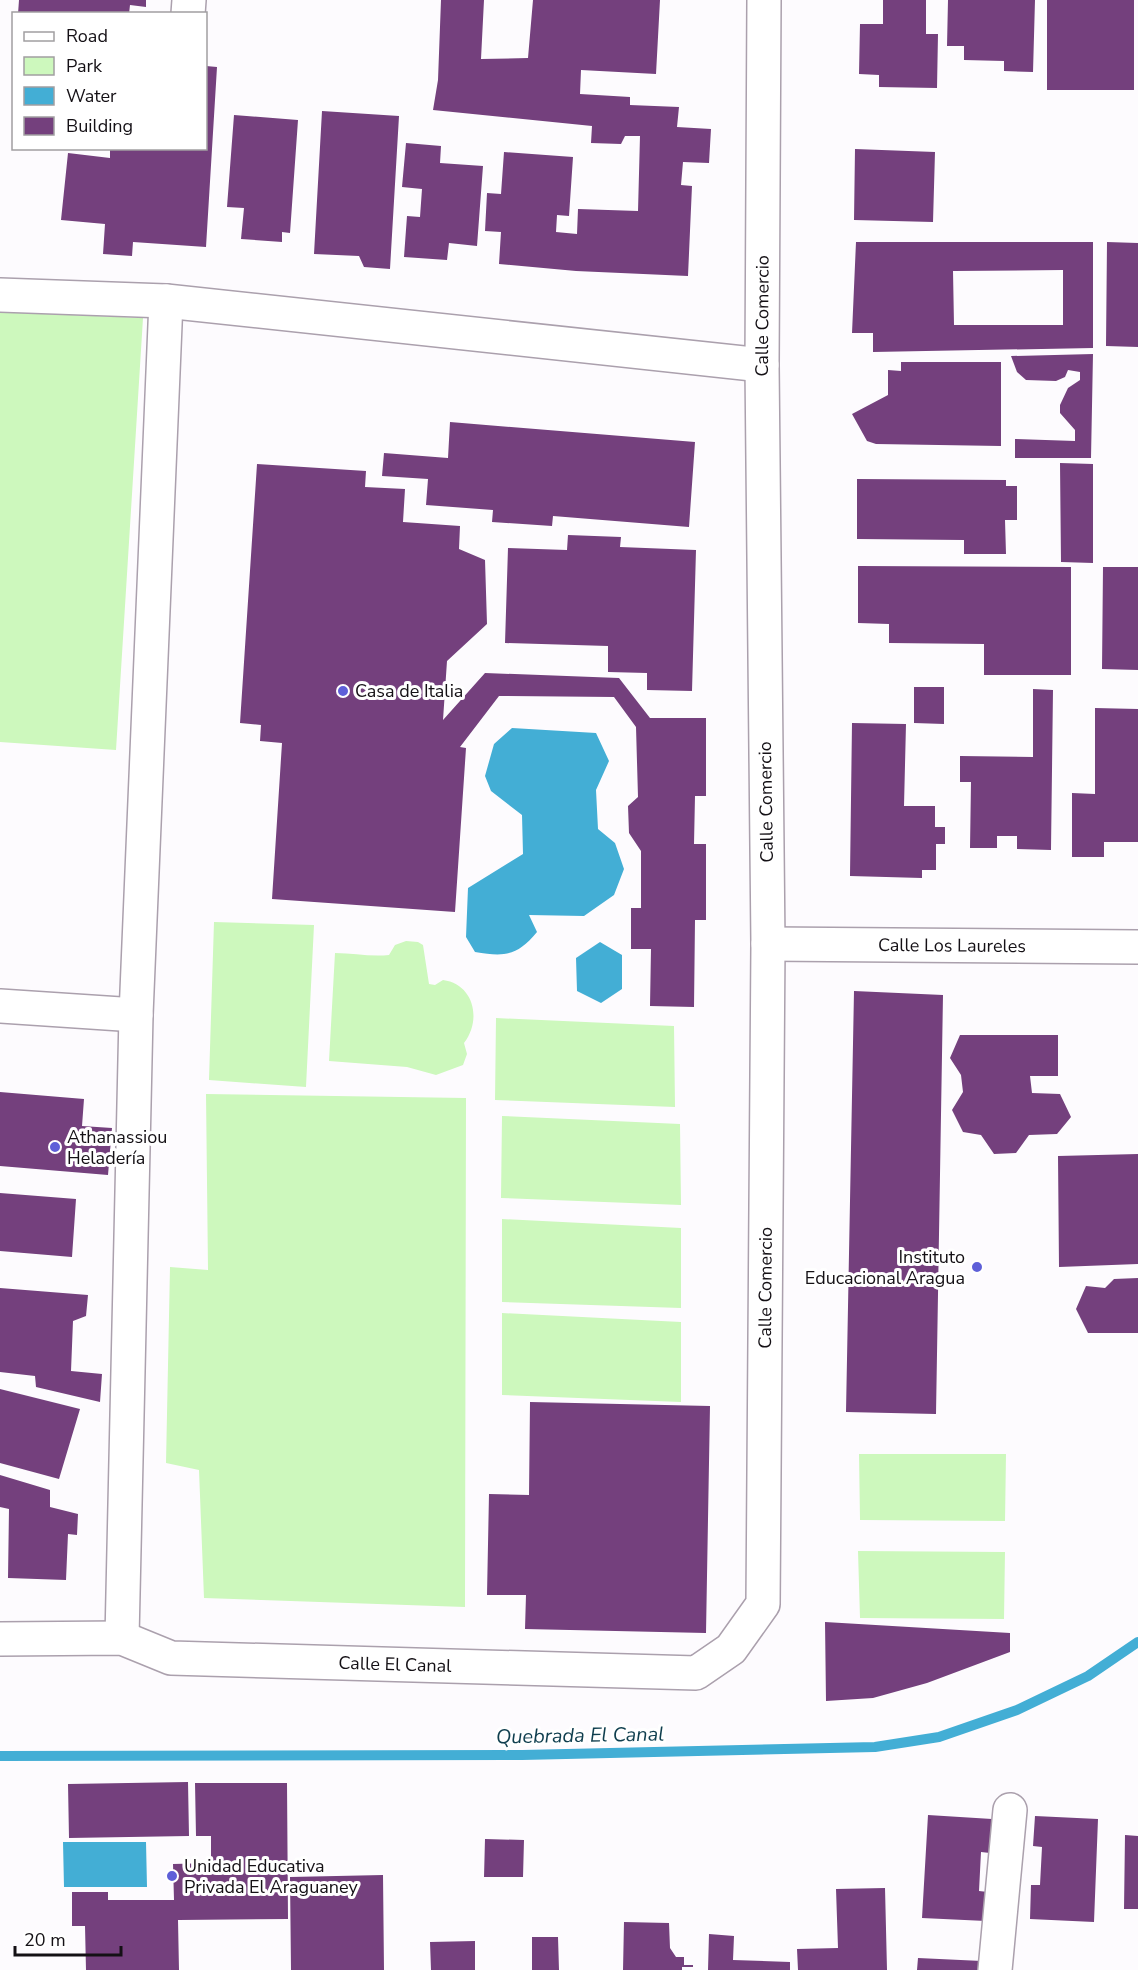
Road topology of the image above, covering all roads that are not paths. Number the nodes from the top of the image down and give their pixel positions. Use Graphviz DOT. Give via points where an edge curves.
graph roads {
  1 [pos="764,0"];
  2 [pos="0,295"];
  3 [pos="166,301"];
  4 [pos="762,365"];
  5 [pos="768,944"];
  6 [pos="1138,947"];
  7 [pos="0,1006"];
  8 [pos="136,1016"];
  9 [pos="763,1604"];
  10 [pos="122,1638"];
  11 [pos="0,1639"];
  12 [pos="1010,1810"];
  13 [pos="995,1970"];
  1 -- 4 [label="street, Calle Comercio"];
  2 -- 3 [label="street"];
  3 -- 4 [label="street"];
  3 -- 8 [label="street"];
  4 -- 5 [label="street, Calle Comercio"];
  5 -- 6 [label="street, Calle Los Laureles"];
  5 -- 9 [label="street, Calle Comercio"];
  7 -- 8 [label="street"];
  8 -- 10 [label="street"];
  9 -- 10 [label="street, Calle El Canal" via="731,1649 696,1673 171,1658"];
  10 -- 11 [label="street, Calle El Canal"];
  12 -- 13 [label="street"];
}
